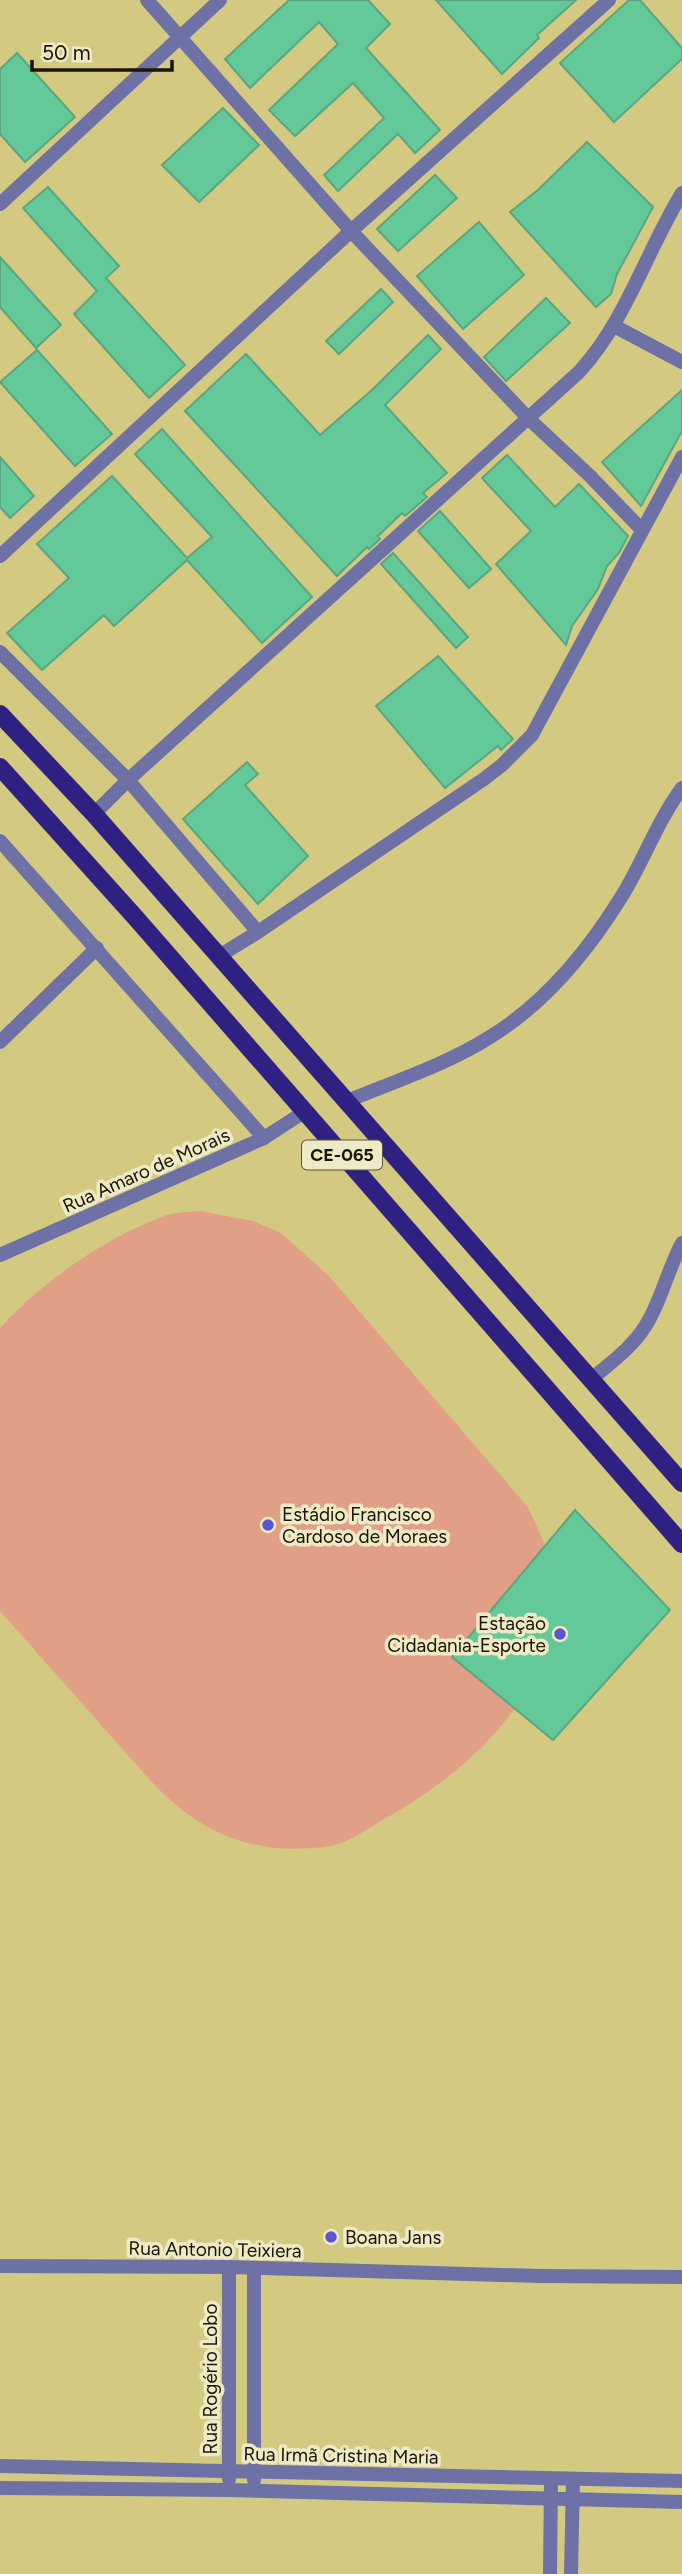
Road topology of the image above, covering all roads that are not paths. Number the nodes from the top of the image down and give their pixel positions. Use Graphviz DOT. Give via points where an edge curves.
graph roads {
  1 [pos="147,0"];
  2 [pos="220,0"];
  3 [pos="609,0"];
  4 [pos="179,36"];
  5 [pos="682,193"];
  6 [pos="0,204"];
  7 [pos="351,231"];
  8 [pos="614,326"];
  9 [pos="682,362"];
  10 [pos="528,419"];
  11 [pos="682,457"];
  12 [pos="642,530"];
  13 [pos="0,556"];
  14 [pos="0,652"];
  15 [pos="0,714"];
  16 [pos="0,767"];
  17 [pos="128,780"];
  18 [pos="682,788"];
  19 [pos="94,814"];
  20 [pos="0,841"];
  21 [pos="258,932"];
  22 [pos="97,948"];
  23 [pos="219,956"];
  24 [pos="0,1042"];
  25 [pos="345,1102"];
  26 [pos="304,1112"];
  27 [pos="264,1138"];
  28 [pos="682,1243"];
  29 [pos="0,1255"];
  30 [pos="590,1380"];
  31 [pos="682,1483"];
  32 [pos="682,1544"];
  33 [pos="0,2266"];
  34 [pos="229,2267"];
  35 [pos="254,2268"];
  36 [pos="682,2277"];
  37 [pos="0,2466"];
  38 [pos="76,2466"];
  39 [pos="229,2472"];
  40 [pos="254,2472"];
  41 [pos="551,2479"];
  42 [pos="573,2479"];
  43 [pos="682,2481"];
  44 [pos="0,2488"];
  45 [pos="75,2489"];
  46 [pos="229,2490"];
  47 [pos="253,2492"];
  48 [pos="551,2499"];
  49 [pos="573,2500"];
  50 [pos="682,2502"];
  51 [pos="550,2574"];
  52 [pos="571,2574"];
  1 -- 4 [label="street"];
  2 -- 4 [label="street"];
  3 -- 7 [label="street"];
  4 -- 6 [label="street"];
  4 -- 7 [label="street"];
  5 -- 8 [label="street"];
  7 -- 10 [label="street"];
  7 -- 13 [label="street"];
  8 -- 9 [label="street"];
  8 -- 10 [label="street" via="579,372"];
  10 -- 12 [label="street"];
  10 -- 17 [label="street"];
  11 -- 12 [label="street"];
  12 -- 21 [label="street" via="532,735 519,750 484,779"];
  14 -- 17 [label="street"];
  15 -- 19 [label="main road, CE-065"];
  16 -- 26 [label="main road, CE-065"];
  17 -- 19 [label="street"];
  17 -- 21 [label="street"];
  18 -- 25 [label="street" via="600,929 530,1009 490,1038"];
  19 -- 23 [label="main road, CE-065"];
  20 -- 22 [label="street"];
  21 -- 23 [label="street"];
  22 -- 24 [label="street"];
  22 -- 27 [label="street"];
  23 -- 25 [label="main road, CE-065"];
  25 -- 30 [label="main road, CE-065"];
  26 -- 27 [label="street, Rua Amaro de Morais"];
  26 -- 32 [label="main road, CE-065"];
  27 -- 29 [label="street, Rua Amaro de Morais"];
  28 -- 30 [label="street" via="649,1320 624,1352"];
  30 -- 31 [label="main road, CE-065"];
  33 -- 34 [label="street, Rua Antonio Teixiera"];
  34 -- 35 [label="street, Rua Antonio Teixiera"];
  34 -- 39 [label="street, Rua Rogério Lobo"];
  35 -- 36 [label="street, Rua Antonio Teixiera"];
  35 -- 40 [label="street"];
  37 -- 38 [label="street, Rua Irmã Cristina Maria"];
  38 -- 39 [label="street, Rua Irmã Cristina Maria"];
  38 -- 45 [label="street"];
  39 -- 40 [label="street, Rua Irmã Cristina Maria"];
  39 -- 46 [label="street, Rua Rogério Lobo"];
  40 -- 41 [label="street, Rua Irmã Cristina Maria"];
  40 -- 47 [label="street"];
  41 -- 42 [label="street, Rua Irmã Cristina Maria"];
  41 -- 48 [label="street"];
  42 -- 43 [label="street, Rua Irmã Cristina Maria"];
  42 -- 49 [label="street"];
  44 -- 45 [label="street, Rua Irmã Cristina Maria"];
  45 -- 46 [label="street, Rua Irmã Cristina Maria"];
  46 -- 47 [label="street, Rua Irmã Cristina Maria"];
  47 -- 48 [label="street, Rua Irmã Cristina Maria"];
  48 -- 49 [label="street, Rua Irmã Cristina Maria"];
  48 -- 51 [label="street"];
  49 -- 50 [label="street, Rua Irmã Cristina Maria"];
  49 -- 52 [label="street"];
}
